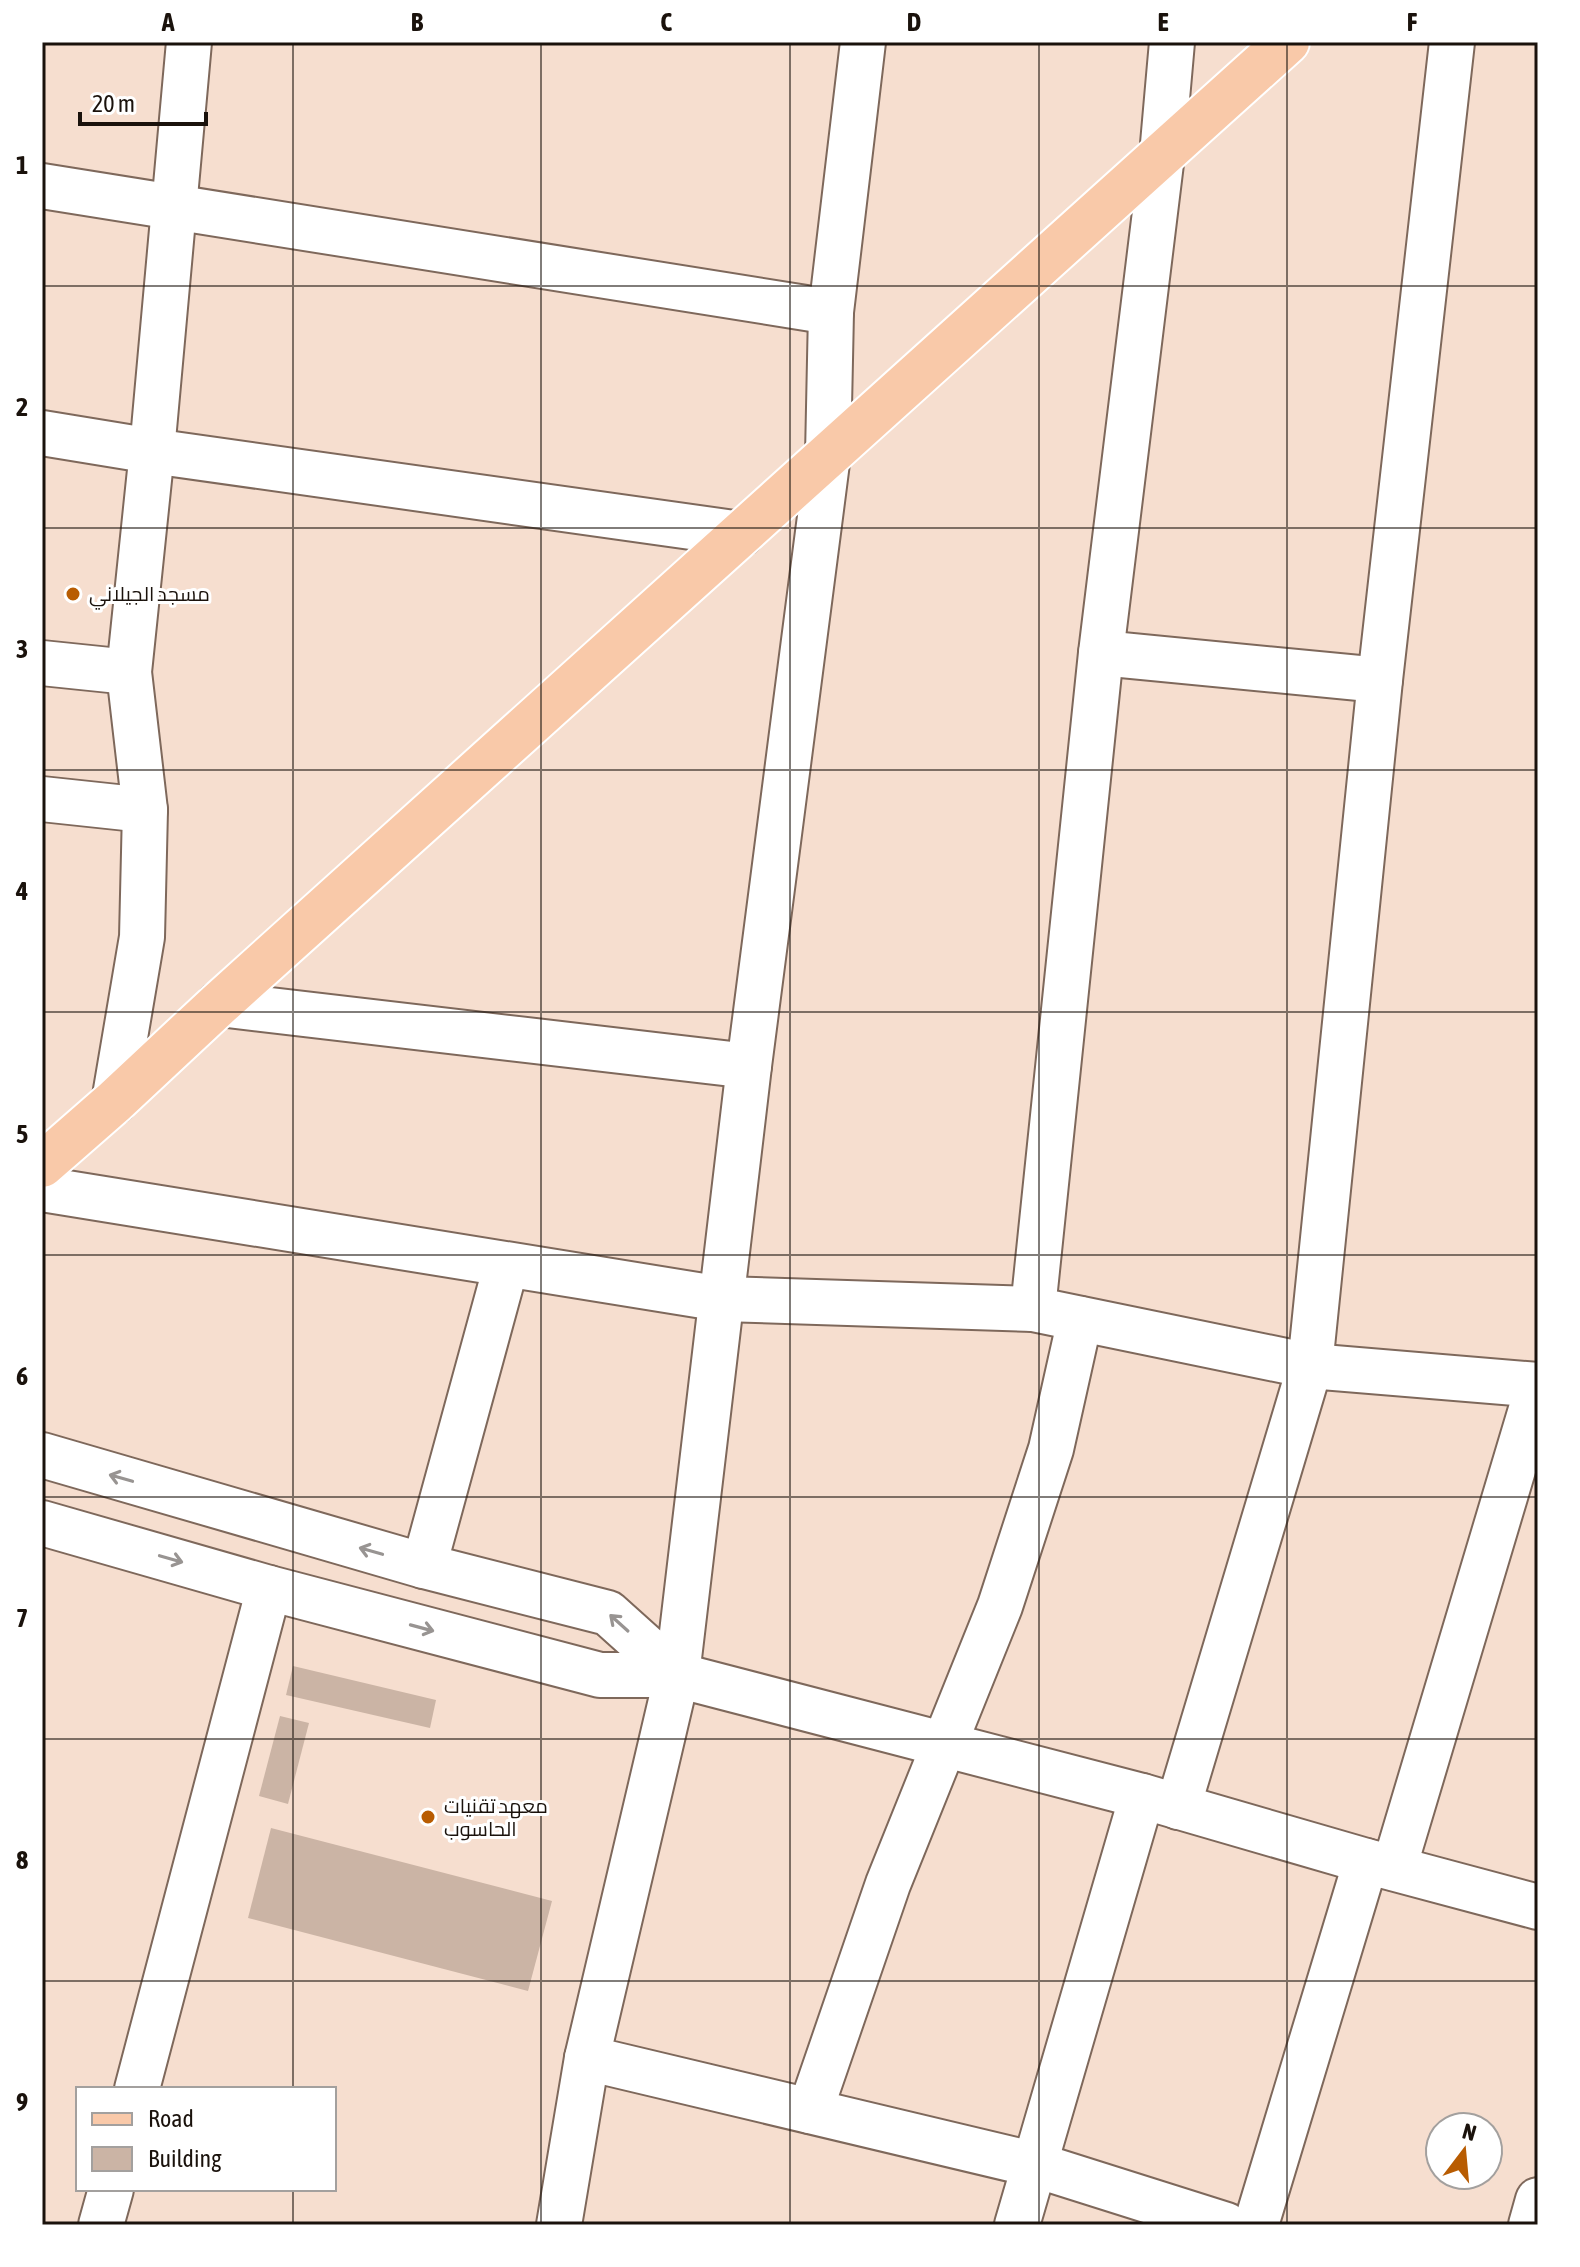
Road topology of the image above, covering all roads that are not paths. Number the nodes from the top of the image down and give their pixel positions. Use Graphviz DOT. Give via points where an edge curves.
graph roads {
  1 [pos="189,42"];
  2 [pos="863,42"];
  3 [pos="1172,42"];
  4 [pos="1287,42"];
  5 [pos="1452,42"];
  6 [pos="1162,155"];
  7 [pos="42,186"];
  8 [pos="175,208"];
  9 [pos="831,312"];
  10 [pos="42,433"];
  11 [pos="152,451"];
  12 [pos="828,455"];
  13 [pos="741,534"];
  14 [pos="1101,653"];
  15 [pos="42,663"];
  16 [pos="129,672"];
  17 [pos="1380,680"];
  18 [pos="42,799"];
  19 [pos="145,810"];
  20 [pos="219,1004"];
  21 [pos="749,1066"];
  22 [pos="114,1102"];
  23 [pos="42,1165"];
  24 [pos="42,1189"];
  25 [pos="506,1266"];
  26 [pos="722,1299"];
  27 [pos="1033,1309"];
  28 [pos="1080,1319"];
  29 [pos="1310,1366"];
  30 [pos="1538,1386"];
  31 [pos="42,1455"];
  32 [pos="42,1523"];
  33 [pos="424,1566"];
  34 [pos="269,1588"];
  35 [pos="677,1675"];
  36 [pos="944,1745"];
  37 [pos="1160,1802"];
  38 [pos="1380,1864"];
  39 [pos="1538,1907"];
  40 [pos="587,2058"];
  41 [pos="138,2087"];
  42 [pos="810,2111"];
  43 [pos="1036,2165"];
  44 [pos="110,2191"];
  45 [pos="1538,2200"];
  46 [pos="101,2225"];
  47 [pos="559,2225"];
  48 [pos="1017,2225"];
  49 [pos="1226,2225"];
  50 [pos="1256,2225"];
  51 [pos="1531,2225"];
  1 -- 8 [label="street"];
  2 -- 9 [label="street"];
  3 -- 6 [label="street"];
  4 -- 6 [label="main road"];
  5 -- 17 [label="street"];
  6 -- 12 [label="main road"];
  6 -- 14 [label="street"];
  7 -- 8 [label="street"];
  8 -- 9 [label="street"];
  8 -- 11 [label="street"];
  9 -- 12 [label="street"];
  10 -- 11 [label="street"];
  11 -- 13 [label="street"];
  11 -- 16 [label="street"];
  12 -- 13 [label="main road"];
  12 -- 21 [label="street"];
  13 -- 20 [label="main road"];
  14 -- 17 [label="street"];
  14 -- 27 [label="street"];
  15 -- 16 [label="street"];
  16 -- 19 [label="street"];
  17 -- 29 [label="street"];
  18 -- 19 [label="street"];
  19 -- 22 [label="street" via="142,937"];
  20 -- 21 [label="street"];
  20 -- 22 [label="main road"];
  21 -- 26 [label="street"];
  22 -- 23 [label="main road"];
  24 -- 25 [label="street"];
  25 -- 26 [label="street"];
  25 -- 33 [label="street"];
  26 -- 27 [label="street"];
  26 -- 35 [label="street"];
  27 -- 28 [label="street"];
  28 -- 29 [label="street"];
  28 -- 36 [label="street" via="1051,1449 1000,1606"];
  29 -- 30 [label="street"];
  29 -- 37 [label="street"];
  30 -- 38 [label="street"];
  33 -- 31 [label="street, one-way"];
  32 -- 34 [label="street, one-way"];
  35 -- 33 [label="street, one-way" via="608,1613"];
  34 -- 35 [label="street, one-way" via="600,1675"];
  34 -- 41 [label="street"];
  35 -- 36 [label="street"];
  35 -- 40 [label="street"];
  36 -- 37 [label="street"];
  36 -- 42 [label="street" via="888,1884"];
  37 -- 38 [label="street"];
  37 -- 43 [label="street"];
  38 -- 39 [label="street"];
  38 -- 50 [label="street"];
  40 -- 42 [label="street"];
  40 -- 47 [label="street"];
  42 -- 43 [label="street"];
  43 -- 48 [label="street"];
  43 -- 49 [label="street"];
  44 -- 46 [label="street"];
  45 -- 51 [label="street"];
}
